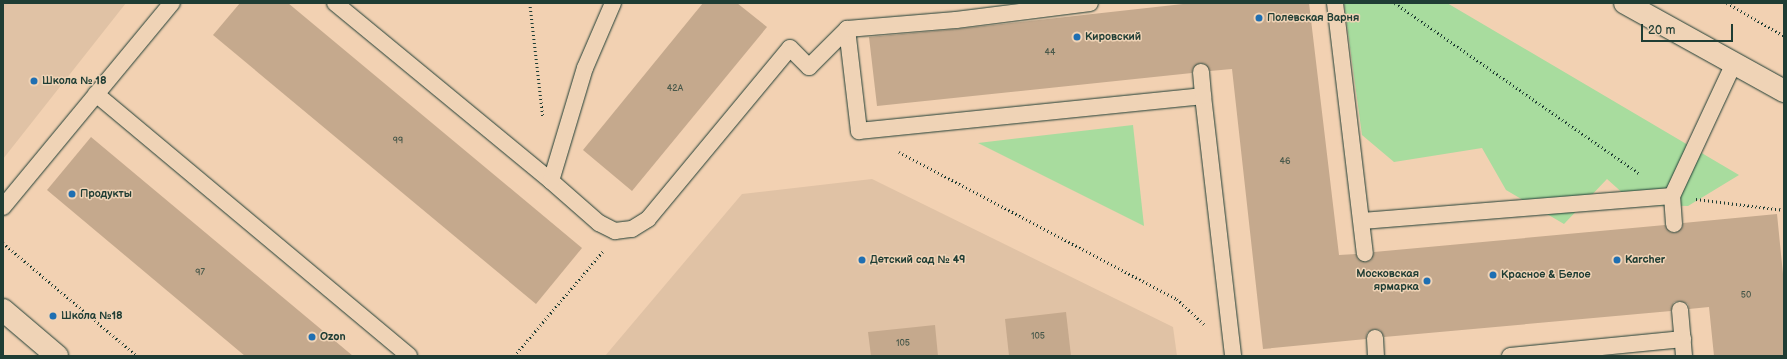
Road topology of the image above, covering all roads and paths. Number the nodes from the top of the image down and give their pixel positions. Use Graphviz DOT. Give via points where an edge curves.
graph roads {
  1 [pos="172,3"];
  2 [pos="334,3"];
  3 [pos="530,3"];
  4 [pos="613,3"];
  5 [pos="1090,3"];
  6 [pos="1335,3"];
  7 [pos="1395,3"];
  8 [pos="1625,3"];
  9 [pos="1727,3"];
  10 [pos="847,29"];
  11 [pos="1784,36"];
  12 [pos="1734,63"];
  13 [pos="1201,72"];
  14 [pos="1784,91"];
  15 [pos="96,94"];
  16 [pos="1204,96"];
  17 [pos="544,119"];
  18 [pos="859,131"];
  19 [pos="551,181"];
  20 [pos="1672,196"];
  21 [pos="3,207"];
  22 [pos="1784,210"];
  23 [pos="1362,221"];
  24 [pos="1674,224"];
  25 [pos="620,231"];
  26 [pos="3,243"];
  27 [pos="1365,253"];
  28 [pos="3,310"];
  29 [pos="1680,310"];
  30 [pos="1210,331"];
  31 [pos="1374,338"];
  32 [pos="1683,339"];
  33 [pos="57,356"];
  34 [pos="137,356"];
  35 [pos="409,356"];
  36 [pos="514,356"];
  37 [pos="1233,356"];
  38 [pos="1376,356"];
  39 [pos="1510,356"];
  40 [pos="1684,356"];
  1 -- 15 [label="lane"];
  2 -- 19 [label="lane"];
  3 -- 17 [label="path"];
  4 -- 19 [label="lane" via="585,68"];
  5 -- 10 [label="lane" via="956,20"];
  6 -- 23 [label="lane"];
  7 -- 20 [label="path"];
  8 -- 12 [label="street"];
  9 -- 11 [label="path"];
  10 -- 18 [label="lane"];
  10 -- 25 [label="lane" via="809,67 790,48 648,219 638,227"];
  12 -- 14 [label="street"];
  12 -- 20 [label="lane"];
  13 -- 16 [label="lane"];
  15 -- 21 [label="lane"];
  15 -- 35 [label="lane"];
  16 -- 18 [label="lane"];
  16 -- 37 [label="lane"];
  18 -- 30 [label="path" via="1177,299"];
  19 -- 25 [label="lane" via="599,223 611,230"];
  20 -- 22 [label="path"];
  20 -- 23 [label="lane"];
  20 -- 24 [label="lane"];
  23 -- 27 [label="lane"];
  25 -- 36 [label="path"];
  26 -- 34 [label="path"];
  28 -- 33 [label="street"];
  29 -- 32 [label="lane"];
  31 -- 38 [label="lane"];
  32 -- 39 [label="lane"];
  32 -- 40 [label="lane"];
}
